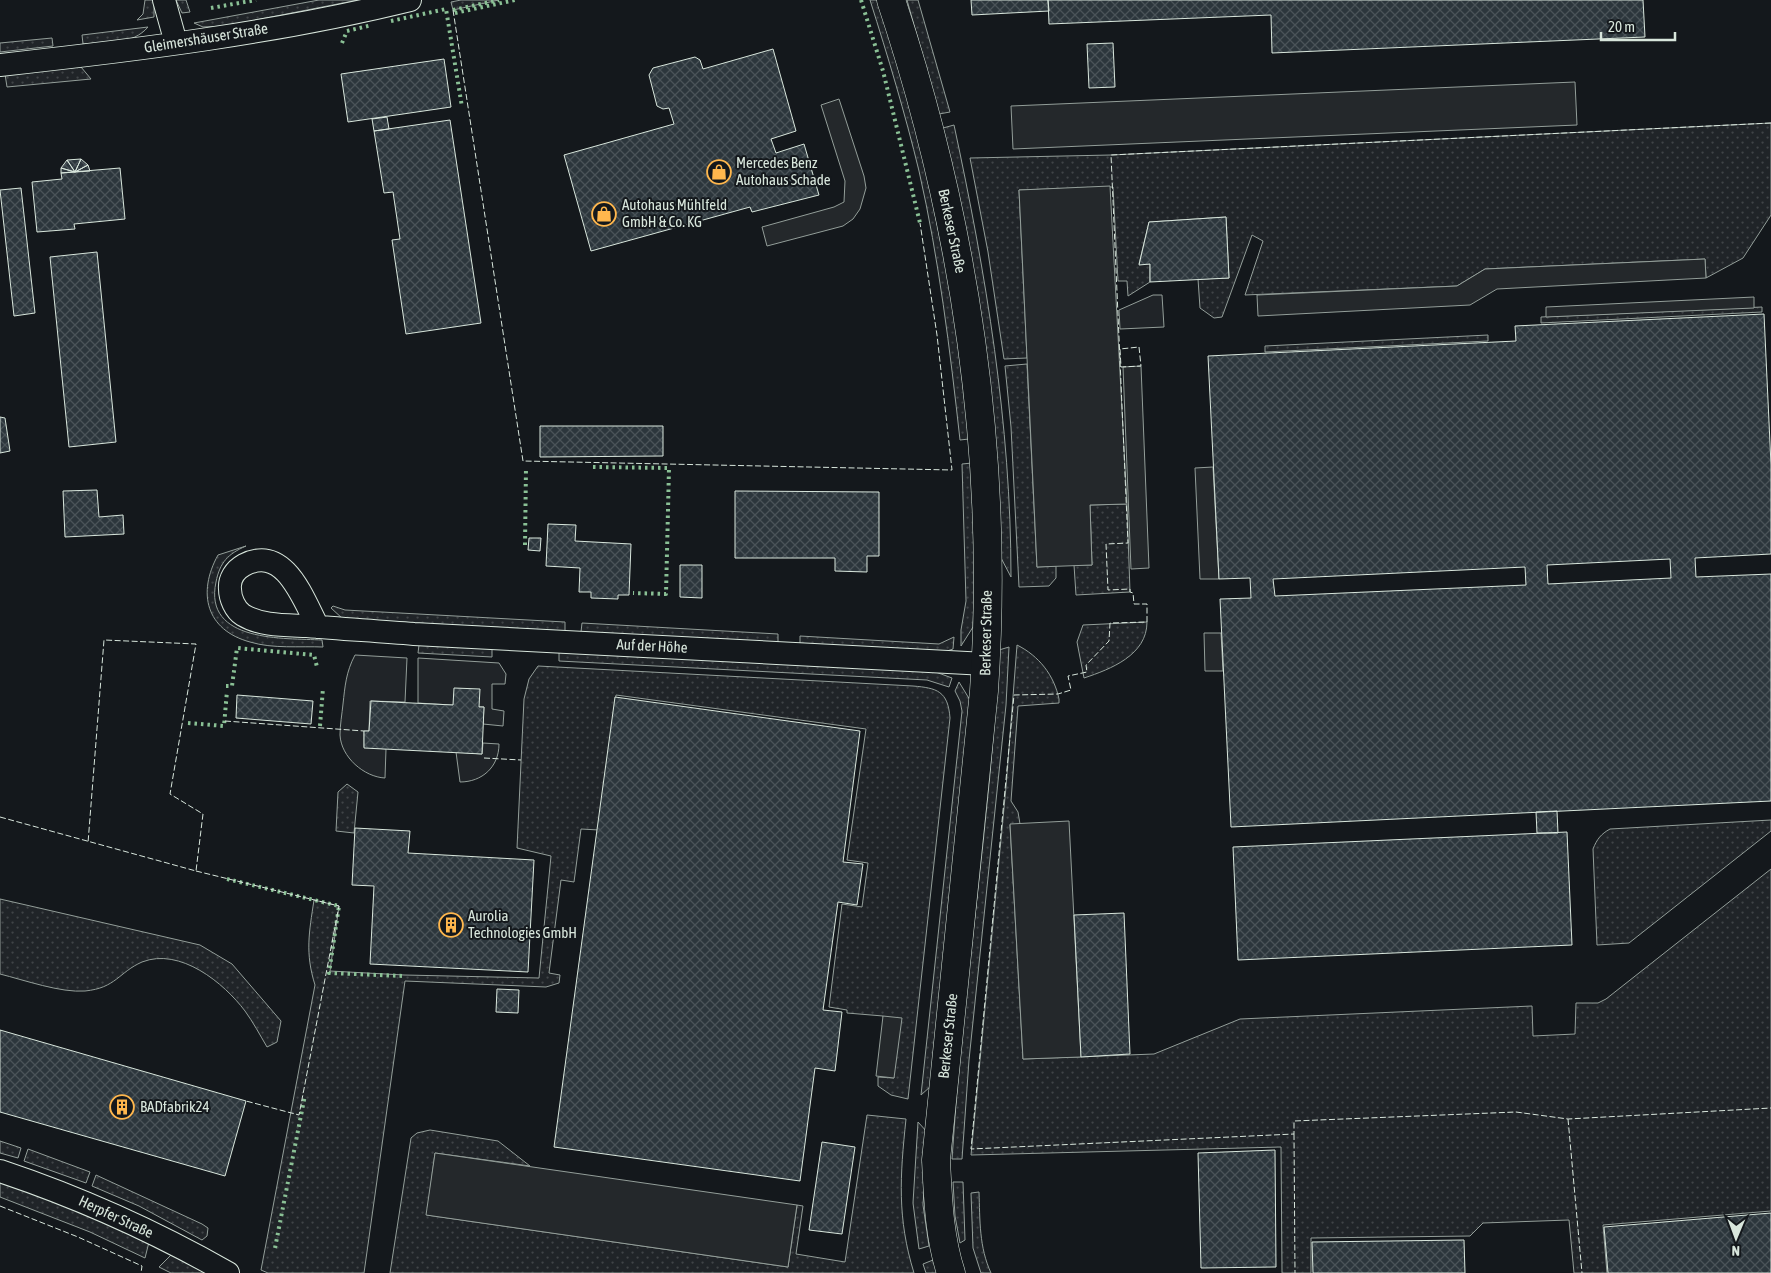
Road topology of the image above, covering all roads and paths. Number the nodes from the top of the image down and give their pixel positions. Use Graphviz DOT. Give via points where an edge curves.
graph roads {
  1 [pos="164,0"];
  2 [pos="410,0"];
  3 [pos="891,0"];
  4 [pos="176,43"];
  5 [pos="0,65"];
  6 [pos="318,627"];
  7 [pos="986,664"];
  8 [pos="0,1171"];
  9 [pos="228,1273"];
  10 [pos="951,1273"];
  1 -- 4 [label="street"];
  2 -- 4 [label="street, Gleimershäuser Straße" via="316,21"];
  3 -- 7 [label="main road, Berkeser Straße" via="929,131 968,304 984,485"];
  4 -- 5 [label="street, Gleimershäuser Straße"];
  6 -- 7 [label="street, Auf der Höhe"];
  7 -- 10 [label="main road, Berkeser Straße" via="936,1160 944,1252"];
  8 -- 9 [label="street, Herpfer Straße" via="110,1212"];
}
